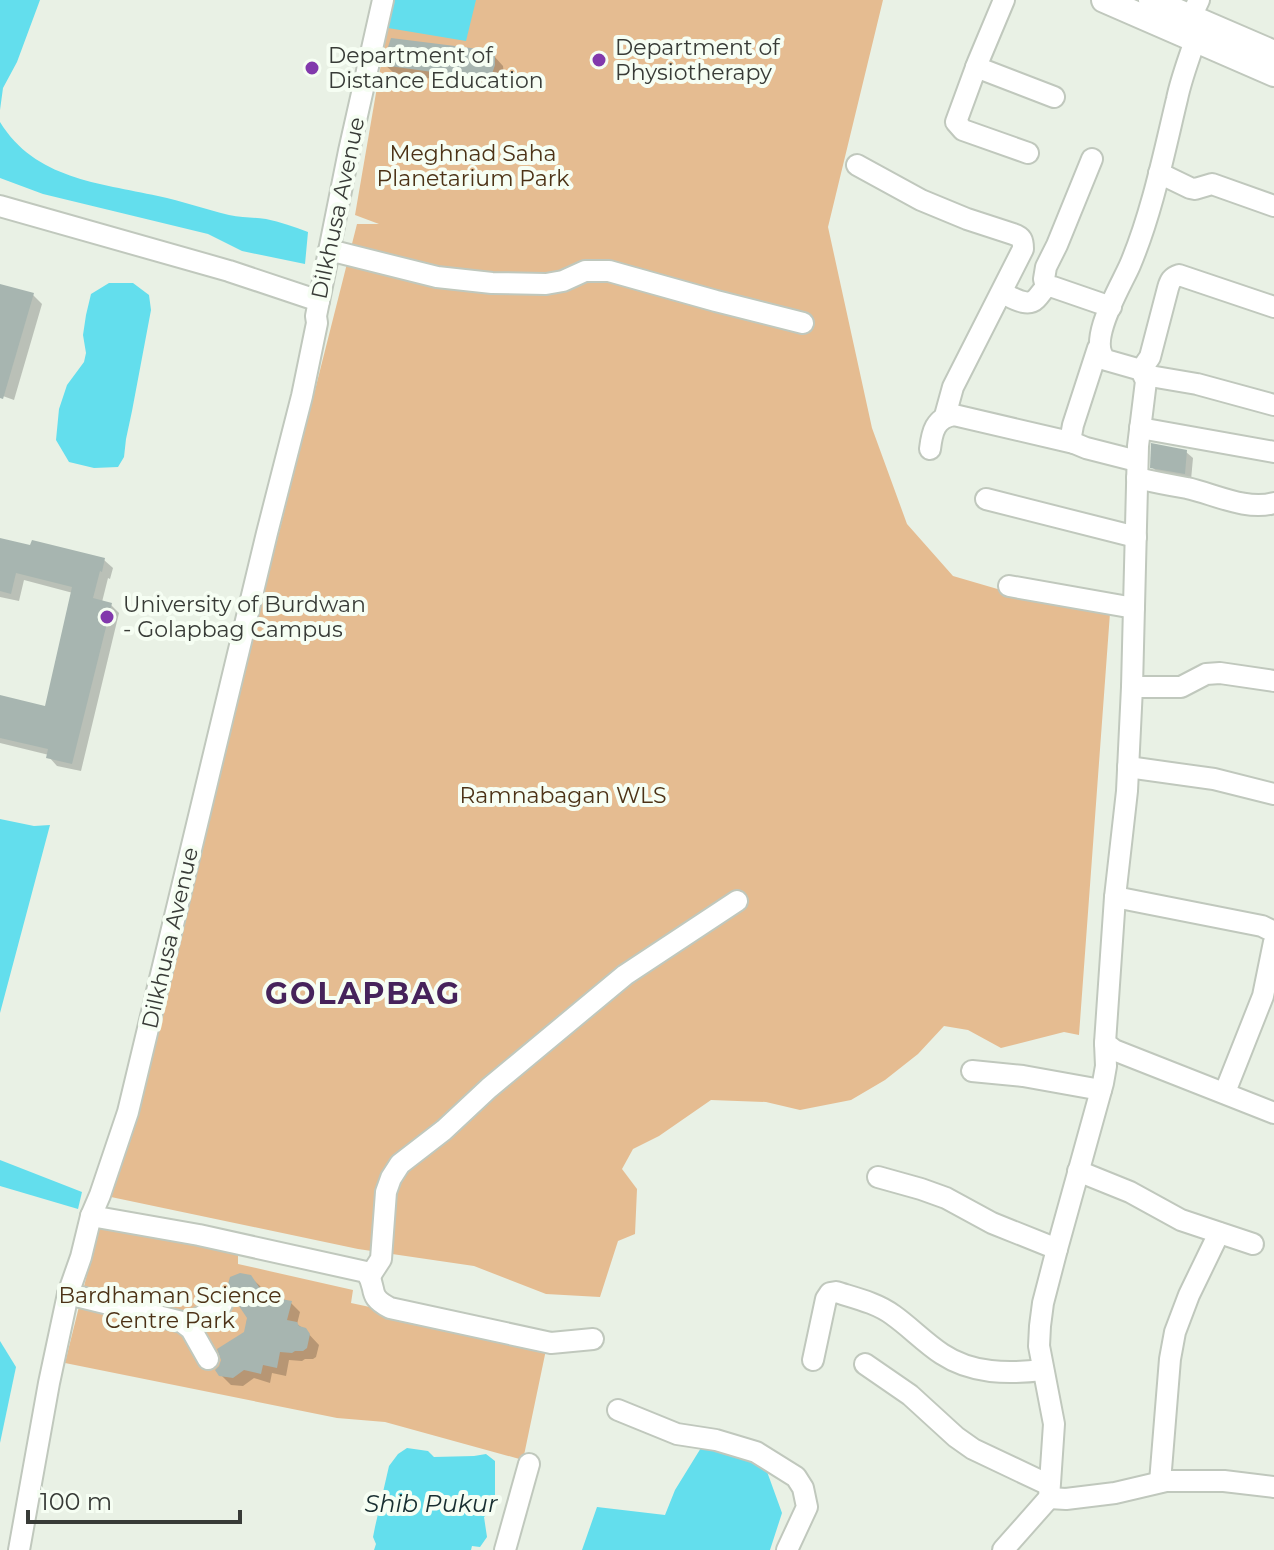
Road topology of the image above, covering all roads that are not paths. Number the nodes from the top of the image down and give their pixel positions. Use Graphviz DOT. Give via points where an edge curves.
graph roads {
  1 [pos="383,0"];
  2 [pos="396,0"];
  3 [pos="1004,0"];
  4 [pos="1104,0"];
  5 [pos="1151,0"];
  6 [pos="1195,19"];
  7 [pos="1274,53"];
  8 [pos="976,67"];
  9 [pos="1274,74"];
  10 [pos="1054,97"];
  11 [pos="355,152"];
  12 [pos="1028,153"];
  13 [pos="1092,159"];
  14 [pos="857,165"];
  15 [pos="1159,173"];
  16 [pos="0,206"];
  17 [pos="1274,206"];
  18 [pos="334,251"];
  19 [pos="1046,287"];
  20 [pos="1002,293"];
  21 [pos="319,301"];
  22 [pos="1111,307"];
  23 [pos="1274,307"];
  24 [pos="317,323"];
  25 [pos="803,323"];
  26 [pos="1098,348"];
  27 [pos="1143,372"];
  28 [pos="1274,405"];
  29 [pos="945,416"];
  30 [pos="1140,428"];
  31 [pos="1074,443"];
  32 [pos="930,449"];
  33 [pos="1274,452"];
  34 [pos="1137,470"];
  35 [pos="986,499"];
  36 [pos="1274,503"];
  37 [pos="1136,537"];
  38 [pos="1009,586"];
  39 [pos="1134,608"];
  40 [pos="1274,681"];
  41 [pos="1132,687"];
  42 [pos="1128,767"];
  43 [pos="1274,794"];
  44 [pos="1115,897"];
  45 [pos="737,901"];
  46 [pos="1274,932"];
  47 [pos="1274,942"];
  48 [pos="1105,1043"];
  49 [pos="972,1071"];
  50 [pos="1101,1090"];
  51 [pos="1225,1092"];
  52 [pos="1274,1113"];
  53 [pos="1078,1171"];
  54 [pos="878,1177"];
  55 [pos="91,1216"];
  56 [pos="1219,1233"];
  57 [pos="1253,1244"];
  58 [pos="1057,1249"];
  59 [pos="370,1276"];
  60 [pos="68,1294"];
  61 [pos="222,1304"];
  62 [pos="187,1325"];
  63 [pos="593,1339"];
  64 [pos="208,1359"];
  65 [pos="813,1360"];
  66 [pos="865,1364"];
  67 [pos="1043,1370"];
  68 [pos="618,1410"];
  69 [pos="529,1464"];
  70 [pos="1160,1482"];
  71 [pos="1274,1487"];
  72 [pos="1049,1492"];
  73 [pos="19,1550"];
  74 [pos="505,1550"];
  75 [pos="787,1550"];
  76 [pos="1003,1550"];
  1 -- 11 [label="street, Dilkhusa Avenue"];
  2 -- 11 [label="street, Dilkhusa Avenue"];
  3 -- 8 [label="street"];
  4 -- 6 [label="main road"];
  5 -- 6 [label="main road"];
  6 -- 7 [label="main road"];
  6 -- 9 [label="main road"];
  6 -- 15 [label="street"];
  8 -- 10 [label="street"];
  8 -- 12 [label="street" via="958,126"];
  11 -- 18 [label="street, Dilkhusa Avenue"];
  13 -- 19 [label="street" via="1046,267"];
  14 -- 20 [label="street" via="921,200 1020,236 1023,249"];
  15 -- 17 [label="street" via="1190,188 1212,184"];
  15 -- 22 [label="street" via="1132,261"];
  16 -- 21 [label="street"];
  18 -- 21 [label="street, Dilkhusa Avenue"];
  18 -- 24 [label="street, Dilkhusa Avenue" via="326,314"];
  18 -- 25 [label="street" via="437,277 492,283 546,284 585,271 609,271"];
  19 -- 20 [label="street" via="1030,303"];
  19 -- 22 [label="street"];
  20 -- 29 [label="street" via="953,387"];
  21 -- 24 [label="street, Dilkhusa Avenue"];
  22 -- 26 [label="street"];
  23 -- 27 [label="street" via="1175,276"];
  24 -- 55 [label="street, Dilkhusa Avenue" via="128,1112"];
  26 -- 27 [label="street" via="1106,360"];
  26 -- 31 [label="street" via="1073,425"];
  27 -- 28 [label="street"];
  27 -- 30 [label="street"];
  29 -- 31 [label="street"];
  29 -- 32 [label="street" via="935,425"];
  30 -- 33 [label="street"];
  30 -- 34 [label="street"];
  31 -- 34 [label="street"];
  34 -- 36 [label="street" via="1240,503"];
  34 -- 37 [label="street"];
  35 -- 37 [label="street"];
  37 -- 39 [label="street"];
  38 -- 39 [label="street"];
  39 -- 41 [label="street"];
  40 -- 41 [label="street" via="1220,673 1181,687"];
  41 -- 42 [label="street"];
  42 -- 43 [label="street"];
  42 -- 44 [label="street"];
  44 -- 46 [label="street"];
  44 -- 48 [label="street"];
  45 -- 59 [label="street" via="625,975 400,1164 386,1192 381,1259"];
  47 -- 51 [label="street" via="1263,996"];
  48 -- 50 [label="street"];
  48 -- 51 [label="street"];
  49 -- 50 [label="street"];
  50 -- 53 [label="street"];
  51 -- 52 [label="street"];
  53 -- 56 [label="street"];
  53 -- 58 [label="street"];
  54 -- 58 [label="street" via="946,1198"];
  55 -- 59 [label="street" via="199,1235"];
  55 -- 60 [label="street, Dilkhusa Avenue"];
  56 -- 57 [label="street"];
  56 -- 70 [label="street" via="1175,1332"];
  58 -- 67 [label="street" via="1040,1326"];
  59 -- 63 [label="street" via="374,1297 390,1308 551,1343"];
  60 -- 62 [label="street"];
  60 -- 73 [label="street, Dilkhusa Avenue"];
  61 -- 62 [label="street"];
  62 -- 64 [label="street"];
  65 -- 67 [label="street" via="826,1299 836,1292 892,1314 944,1356 966,1365 1013,1373"];
  66 -- 72 [label="street" via="973,1449"];
  67 -- 72 [label="street" via="1054,1424"];
  68 -- 75 [label="street" via="677,1434 756,1452 796,1477 807,1507"];
  69 -- 74 [label="street"];
  70 -- 71 [label="street"];
  70 -- 72 [label="street" via="1066,1499"];
  72 -- 76 [label="street"];
}
